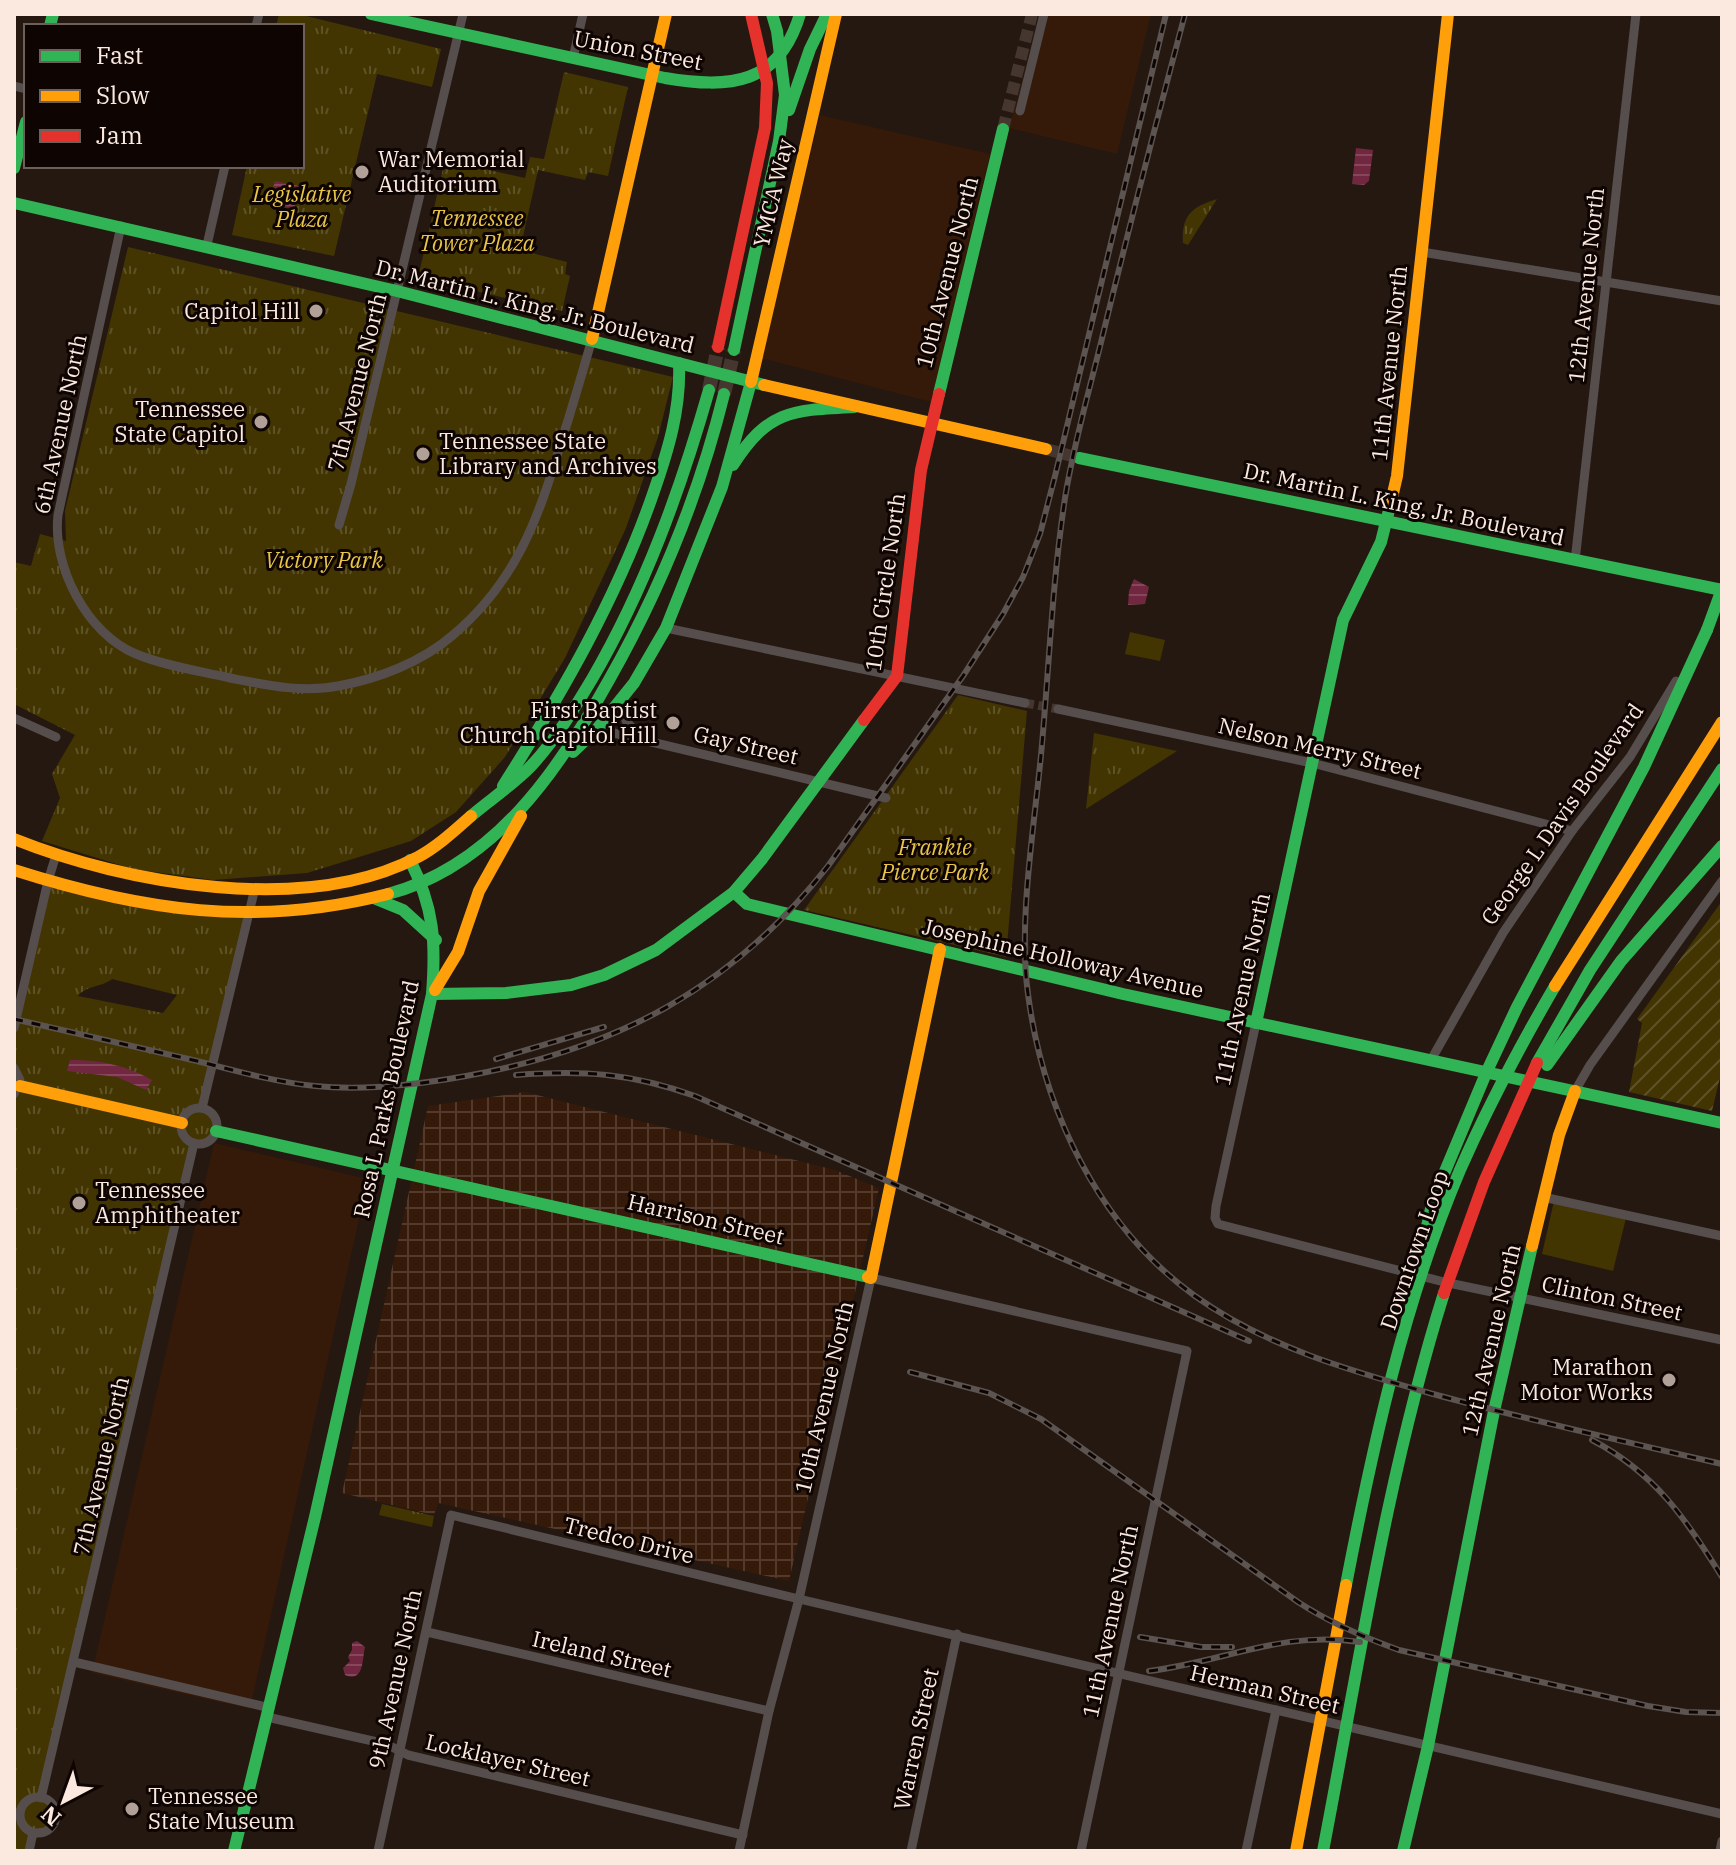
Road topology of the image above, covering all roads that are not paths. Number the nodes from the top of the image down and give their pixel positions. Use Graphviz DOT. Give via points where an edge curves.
graph roads {
  1 [pos="371,14"];
  2 [pos="463,14"];
  3 [pos="583,14"];
  4 [pos="666,14"];
  5 [pos="751,14"];
  6 [pos="772,14"];
  7 [pos="800,14"];
  8 [pos="827,14"];
  9 [pos="836,14"];
  10 [pos="1044,14"];
  11 [pos="1448,14"];
  12 [pos="1636,14"];
  13 [pos="458,32"];
  14 [pos="573,58"];
  15 [pos="651,75"];
  16 [pos="1020,111"];
  17 [pos="1003,129"];
  18 [pos="24,130"];
  19 [pos="779,141"];
  20 [pos="14,168"];
  21 [pos="225,168"];
  22 [pos="14,203"];
  23 [pos="121,226"];
  24 [pos="207,245"];
  25 [pos="1422,252"];
  26 [pos="1606,283"];
  27 [pos="397,291"];
  28 [pos="1722,301"];
  29 [pos="592,339"];
  30 [pos="718,347"];
  31 [pos="734,350"];
  32 [pos="679,363"];
  33 [pos="746,381"];
  34 [pos="709,390"];
  35 [pos="724,394"];
  36 [pos="854,407"];
  37 [pos="931,425"];
  38 [pos="1046,449"];
  39 [pos="1079,458"];
  40 [pos="722,487"];
  41 [pos="1386,522"];
  42 [pos="339,525"];
  43 [pos="1575,561"];
  44 [pos="1722,590"];
  45 [pos="666,628"];
  46 [pos="1707,630"];
  47 [pos="897,676"];
  48 [pos="622,698"];
  49 [pos="1025,703"];
  50 [pos="1058,709"];
  51 [pos="14,718"];
  52 [pos="1722,722"];
  53 [pos="597,729"];
  54 [pos="56,737"];
  55 [pos="646,743"];
  56 [pos="1312,763"];
  57 [pos="556,769"];
  58 [pos="1722,769"];
  59 [pos="820,782"];
  60 [pos="541,785"];
  61 [pos="497,795"];
  62 [pos="886,798"];
  63 [pos="1572,831"];
  64 [pos="14,839"];
  65 [pos="1722,846"];
  66 [pos="56,855"];
  67 [pos="410,860"];
  68 [pos="14,870"];
  69 [pos="48,881"];
  70 [pos="1722,881"];
  71 [pos="422,884"];
  72 [pos="255,888"];
  73 [pos="734,892"];
  74 [pos="376,899"];
  75 [pos="249,912"];
  76 [pos="436,940"];
  77 [pos="940,949"];
  78 [pos="432,994"];
  79 [pos="1256,1023"];
  80 [pos="14,1028"];
  81 [pos="1557,1040"];
  82 [pos="1431,1060"];
  83 [pos="14,1068"];
  84 [pos="17,1090"];
  85 [pos="1575,1091"];
  86 [pos="202,1108"];
  87 [pos="182,1123"];
  88 [pos="1722,1123"];
  89 [pos="216,1131"];
  90 [pos="194,1143"];
  91 [pos="391,1170"];
  92 [pos="1543,1197"];
  93 [pos="1216,1222"];
  94 [pos="1722,1236"];
  95 [pos="1429,1237"];
  96 [pos="871,1278"];
  97 [pos="1522,1296"];
  98 [pos="1722,1340"];
  99 [pos="1187,1351"];
  100 [pos="451,1515"];
  101 [pos="799,1599"];
  102 [pos="427,1632"];
  103 [pos="957,1634"];
  104 [pos="74,1662"];
  105 [pos="1120,1674"];
  106 [pos="1276,1710"];
  107 [pos="769,1711"];
  108 [pos="269,1712"];
  109 [pos="1428,1746"];
  110 [pos="399,1750"];
  111 [pos="41,1798"];
  112 [pos="1722,1814"];
  113 [pos="33,1833"];
  114 [pos="743,1835"];
  115 [pos="1722,1841"];
  116 [pos="29,1851"];
  117 [pos="234,1851"];
  118 [pos="378,1851"];
  119 [pos="739,1851"];
  120 [pos="911,1851"];
  121 [pos="1081,1851"];
  122 [pos="1246,1851"];
  123 [pos="1296,1851"];
  124 [pos="1323,1851"];
  125 [pos="1403,1851"];
  126 [pos="1720,1851"];
  1 -- 13 [label="main road, Union Street"];
  2 -- 13 [label="street, 7th Avenue North"];
  3 -- 14 [label="street"];
  4 -- 15 [label="main road"];
  5 -- 30 [label="main road" via="767,83 765,128"];
  6 -- 19 [label="main road" via="785,95"];
  7 -- 15 [label="main road, Union Street" via="790,43 753,76 734,83 691,84"];
  8 -- 19 [label="main road" via="803,65"];
  9 -- 33 [label="main road, YMCA Way"];
  10 -- 16 [label="street"];
  11 -- 25 [label="main road, 11th Avenue North"];
  12 -- 26 [label="street, 12th Avenue North"];
  13 -- 14 [label="main road, Union Street"];
  13 -- 27 [label="street, 7th Avenue North"];
  14 -- 15 [label="main road, Union Street"];
  15 -- 29 [label="main road"];
  17 -- 37 [label="main road, 10th Avenue North"];
  18 -- 20 [label="main road"];
  19 -- 31 [label="main road"];
  21 -- 24 [label="street"];
  22 -- 23 [label="main road, Dr. Martin L. King, Jr. Boulevard"];
  23 -- 24 [label="main road, Dr. Martin L. King, Jr. Boulevard"];
  23 -- 29 [label="street, 6th Avenue North" via="60,506 58,549 76,595 101,629 134,653 202,672 276,687 341,686 406,665 452,637 492,596 527,541"];
  24 -- 27 [label="main road, Dr. Martin L. King, Jr. Boulevard"];
  25 -- 26 [label="street"];
  25 -- 41 [label="main road, 11th Avenue North" via="1400,453"];
  26 -- 28 [label="street"];
  26 -- 43 [label="street, 12th Avenue North"];
  27 -- 29 [label="main road, Dr. Martin L. King, Jr. Boulevard"];
  27 -- 42 [label="street, 7th Avenue North"];
  29 -- 32 [label="main road, Dr. Martin L. King, Jr. Boulevard"];
  32 -- 33 [label="main road, Dr. Martin L. King, Jr. Boulevard"];
  32 -- 61 [label="main road" via="681,397 673,429 625,567 558,700"];
  33 -- 36 [label="main road, Dr. Martin L. King, Jr. Boulevard"];
  33 -- 40 [label="main road"];
  34 -- 61 [label="main road" via="675,504 624,621 548,746"];
  35 -- 57 [label="main road" via="687,520 641,625"];
  36 -- 37 [label="main road, Dr. Martin L. King, Jr. Boulevard"];
  36 -- 40 [label="main road" via="781,414 743,448"];
  37 -- 38 [label="main road, Dr. Martin L. King, Jr. Boulevard"];
  37 -- 47 [label="main road, 10th Circle North" via="920,473"];
  39 -- 41 [label="main road, Dr. Martin L. King, Jr. Boulevard"];
  40 -- 45 [label="main road"];
  41 -- 43 [label="main road, Dr. Martin L. King, Jr. Boulevard"];
  41 -- 56 [label="main road, 11th Avenue North" via="1343,620"];
  43 -- 44 [label="main road, Dr. Martin L. King, Jr. Boulevard"];
  44 -- 46 [label="main road, George L Davis Boulevard"];
  45 -- 47 [label="street"];
  45 -- 48 [label="main road"];
  46 -- 63 [label="street, George L Davis Boulevard" via="1630,757"];
  46 -- 95 [label="main road" via="1644,767 1505,1033 1448,1160"];
  47 -- 49 [label="street"];
  47 -- 59 [label="main road, 10th Circle North"];
  48 -- 53 [label="main road"];
  48 -- 55 [label="street" via="626,721"];
  50 -- 56 [label="street, Nelson Merry Street"];
  51 -- 54 [label="street"];
  52 -- 95 [label="main road, Downtown Loop" via="1598,912 1523,1040"];
  53 -- 55 [label="street, Gay Street"];
  53 -- 57 [label="main road"];
  55 -- 59 [label="street, Gay Street"];
  56 -- 63 [label="street, Nelson Merry Street"];
  56 -- 79 [label="main road, 11th Avenue North"];
  57 -- 60 [label="main road"];
  58 -- 81 [label="main road" via="1592,968"];
  59 -- 62 [label="street, Gay Street"];
  59 -- 73 [label="main road, 10th Circle North"];
  60 -- 71 [label="main road" via="503,826"];
  60 -- 78 [label="main road" via="484,881 458,952"];
  61 -- 67 [label="main road" via="436,846"];
  63 -- 82 [label="street, George L Davis Boulevard" via="1500,937"];
  64 -- 66 [label="main road"];
  65 -- 81 [label="main road"];
  66 -- 69 [label="street"];
  66 -- 72 [label="main road" via="148,879"];
  67 -- 71 [label="main road"];
  67 -- 72 [label="main road" via="305,887"];
  68 -- 69 [label="main road"];
  69 -- 75 [label="main road" via="136,903"];
  69 -- 80 [label="street"];
  70 -- 85 [label="street, 12th Avenue North"];
  71 -- 74 [label="main road"];
  71 -- 76 [label="main road, Rosa L Parks Boulevard"];
  72 -- 75 [label="street"];
  73 -- 77 [label="main road, Josephine Holloway Avenue" via="747,904"];
  73 -- 78 [label="main road, 10th Circle North" via="656,950 604,975 536,990"];
  74 -- 75 [label="main road" via="317,911"];
  74 -- 76 [label="main road" via="403,910"];
  75 -- 86 [label="street"];
  76 -- 78 [label="main road, Rosa L Parks Boulevard"];
  77 -- 79 [label="main road, Josephine Holloway Avenue"];
  77 -- 96 [label="main road, 10th Avenue North"];
  78 -- 91 [label="main road, Rosa L Parks Boulevard"];
  79 -- 82 [label="main road, Josephine Holloway Avenue"];
  79 -- 93 [label="street, 11th Avenue North"];
  81 -- 124 [label="main road, Downtown Loop" via="1504,1136 1430,1336 1403,1441"];
  82 -- 85 [label="main road, Josephine Holloway Avenue"];
  83 -- 84 [label="street" via="19,1075"];
  84 -- 87 [label="main road"];
  85 -- 88 [label="main road, Josephine Holloway Avenue"];
  85 -- 92 [label="main road, 12th Avenue North"];
  86 -- 87 [label="street" via="190,1111"];
  86 -- 89 [label="street" via="214,1117"];
  87 -- 90 [label="street" via="185,1136"];
  89 -- 90 [label="street" via="208,1141"];
  89 -- 91 [label="main road, Harrison Street"];
  90 -- 104 [label="street, 7th Avenue North"];
  91 -- 96 [label="main road, Harrison Street"];
  91 -- 108 [label="main road, Rosa L Parks Boulevard"];
  92 -- 94 [label="street"];
  92 -- 97 [label="main road, 12th Avenue North"];
  93 -- 97 [label="street, Clinton Street" via="1444,1282"];
  95 -- 123 [label="main road, Downtown Loop" via="1377,1438"];
  96 -- 99 [label="street, Harrison Street"];
  96 -- 101 [label="street, 10th Avenue North"];
  97 -- 98 [label="street, Clinton Street"];
  97 -- 109 [label="main road, 12th Avenue North" via="1477,1491"];
  99 -- 105 [label="street, 11th Avenue North"];
  100 -- 101 [label="street, Tredco Drive"];
  100 -- 102 [label="street, 9th Avenue North"];
  101 -- 103 [label="street, Herman Street"];
  101 -- 107 [label="street, 10th Avenue North"];
  102 -- 107 [label="street, Ireland Street"];
  102 -- 110 [label="street, 9th Avenue North"];
  103 -- 105 [label="street, Herman Street"];
  103 -- 120 [label="street, Warren Street"];
  104 -- 108 [label="street, Locklayer Street"];
  104 -- 111 [label="street, 7th Avenue North"];
  105 -- 106 [label="street, Herman Street"];
  105 -- 121 [label="street, 11th Avenue North"];
  106 -- 109 [label="street, Herman Street"];
  106 -- 122 [label="street"];
  107 -- 114 [label="street, 10th Avenue North"];
  108 -- 110 [label="street, Locklayer Street"];
  108 -- 117 [label="main road, Rosa L Parks Boulevard"];
  109 -- 112 [label="street, Herman Street"];
  109 -- 125 [label="main road, 12th Avenue North"];
  110 -- 114 [label="street, Locklayer Street"];
  110 -- 118 [label="street, 9th Avenue North"];
  111 -- 113 [label="street, 7th Avenue North" via="29,1800 20,1812 23,1825"];
  111 -- 113 [label="street, 7th Avenue North" via="52,1805 56,1819 46,1832"];
  113 -- 116 [label="street, 7th Avenue North"];
  114 -- 119 [label="street, 10th Avenue North"];
  115 -- 126 [label="street"];
}
